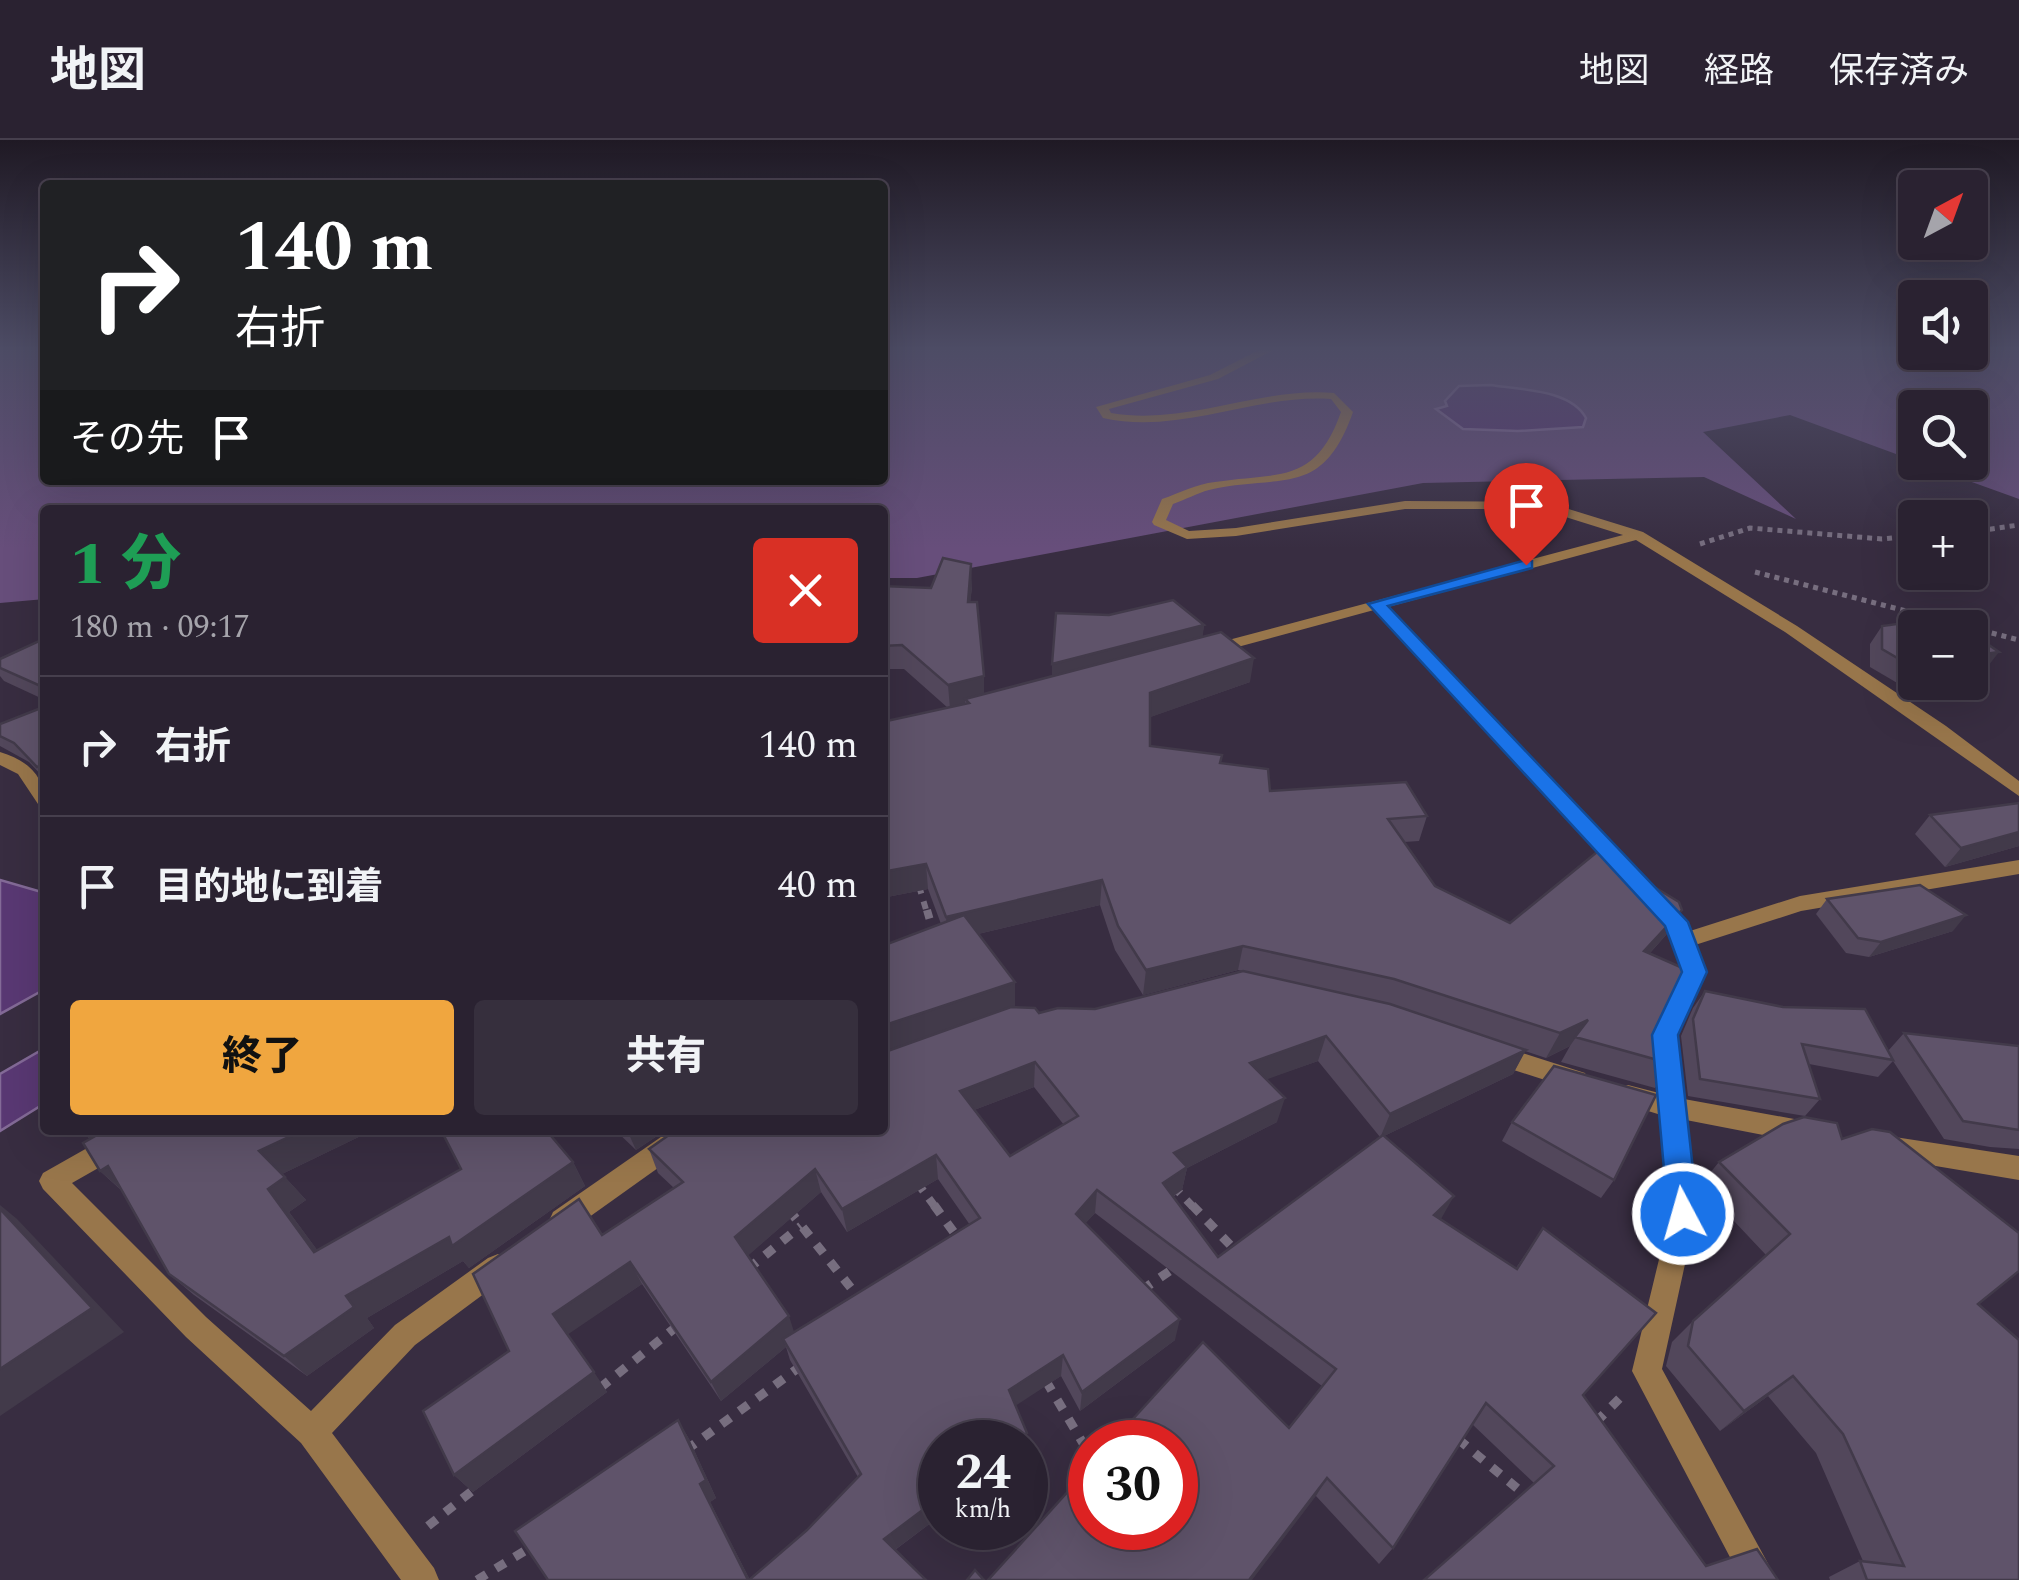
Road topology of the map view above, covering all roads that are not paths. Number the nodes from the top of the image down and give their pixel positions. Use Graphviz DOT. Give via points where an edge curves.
graph roads {
  1 [pos="1106,414"];
  2 [pos="1196,414"];
  3 [pos="1346,414"];
  4 [pos="1638,535"];
  5 [pos="1377,604"];
  6 [pos="1186,656"];
  7 [pos="0,758"];
  8 [pos="2019,790"];
  9 [pos="40,793"];
  10 [pos="2019,867"];
  11 [pos="1683,941"];
  12 [pos="1472,1046"];
  13 [pos="1671,1107"];
  14 [pos="133,1135"];
  15 [pos="684,1135"];
  16 [pos="1824,1136"];
  17 [pos="1859,1142"];
  18 [pos="2019,1168"];
  19 [pos="312,1432"];
  20 [pos="422,1580"];
  21 [pos="1760,1580"];
  1 -- 2 [label="street" via="1132,424"];
  3 -- 4 [label="street" via="1342,433 1318,464 1281,481 1208,486 1166,502 1159,522 1187,535 1405,505 1541,505"];
  4 -- 5 [label="street"];
  4 -- 8 [label="street" via="1926,720"];
  5 -- 6 [label="street"];
  5 -- 11 [label="street" via="1676,922"];
  7 -- 9 [label="street" via="24,770"];
  10 -- 11 [label="street" via="1800,904"];
  11 -- 13 [label="street" via="1694,972 1665,1035"];
  12 -- 13 [label="street"];
  13 -- 16 [label="street"];
  13 -- 21 [label="street" via="1683,1214 1647,1371"];
  14 -- 19 [label="street" via="52,1181 196,1328"];
  15 -- 19 [label="street" via="404,1335"];
  17 -- 18 [label="street"];
  19 -- 20 [label="street"];
}
